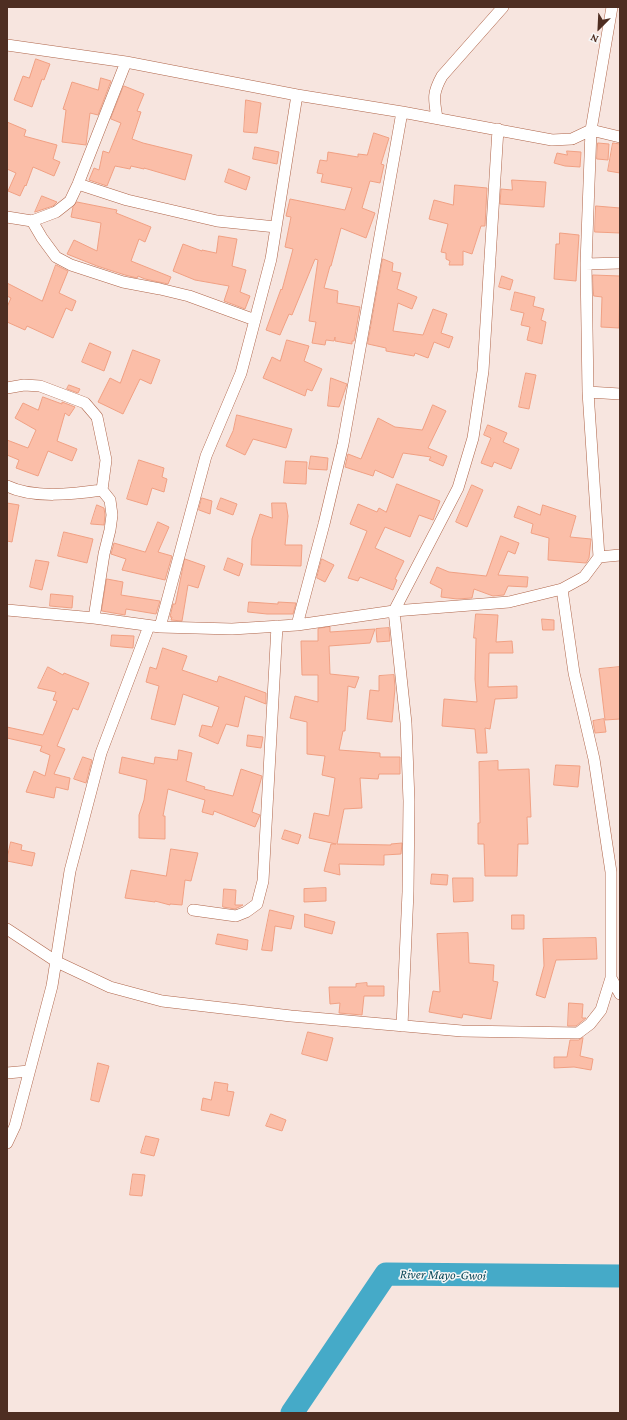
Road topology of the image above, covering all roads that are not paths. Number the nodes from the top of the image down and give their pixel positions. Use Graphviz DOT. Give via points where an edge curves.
graph roads {
  1 [pos="503,7"];
  2 [pos="612,7"];
  3 [pos="7,45"];
  4 [pos="126,62"];
  5 [pos="297,95"];
  6 [pos="402,112"];
  7 [pos="437,118"];
  8 [pos="498,129"];
  9 [pos="591,130"];
  10 [pos="620,137"];
  11 [pos="78,184"];
  12 [pos="7,217"];
  13 [pos="32,221"];
  14 [pos="276,227"];
  15 [pos="620,263"];
  16 [pos="586,264"];
  17 [pos="255,320"];
  18 [pos="7,388"];
  19 [pos="588,392"];
  20 [pos="620,394"];
  21 [pos="7,486"];
  22 [pos="102,490"];
  23 [pos="620,555"];
  24 [pos="599,557"];
  25 [pos="562,589"];
  26 [pos="7,610"];
  27 [pos="394,611"];
  28 [pos="94,618"];
  29 [pos="297,625"];
  30 [pos="277,626"];
  31 [pos="155,627"];
  32 [pos="193,910"];
  33 [pos="7,929"];
  34 [pos="57,962"];
  35 [pos="611,978"];
  36 [pos="620,994"];
  37 [pos="402,1026"];
  38 [pos="29,1072"];
  39 [pos="7,1073"];
  40 [pos="7,1143"];
  1 -- 7 [label="street" via="442,76 434,97"];
  2 -- 9 [label="street"];
  3 -- 4 [label="street"];
  4 -- 5 [label="street"];
  4 -- 11 [label="street"];
  5 -- 6 [label="street"];
  5 -- 14 [label="street"];
  6 -- 7 [label="street"];
  6 -- 29 [label="street" via="343,444"];
  7 -- 8 [label="street"];
  8 -- 9 [label="street" via="552,140 572,139"];
  8 -- 27 [label="street" via="483,371 472,438 458,488"];
  9 -- 10 [label="street"];
  9 -- 16 [label="street"];
  11 -- 13 [label="street" via="70,201 56,212"];
  11 -- 14 [label="street" via="127,200 217,221"];
  12 -- 13 [label="street"];
  13 -- 17 [label="street" via="56,257 71,265 123,282 189,296"];
  14 -- 17 [label="street" via="271,259"];
  15 -- 16 [label="street"];
  16 -- 19 [label="street"];
  17 -- 31 [label="street" via="241,373 206,456"];
  18 -- 22 [label="street" via="40,386 85,403 97,417 106,460"];
  19 -- 20 [label="street"];
  19 -- 24 [label="street"];
  21 -- 22 [label="street" via="17,491 42,494 74,494"];
  22 -- 28 [label="street" via="110,500 112,515"];
  23 -- 24 [label="street"];
  24 -- 25 [label="street" via="584,577"];
  25 -- 27 [label="street" via="509,602"];
  25 -- 35 [label="street" via="574,673 594,759 611,872"];
  26 -- 28 [label="street"];
  27 -- 29 [label="street"];
  27 -- 37 [label="street" via="406,723 409,801"];
  28 -- 31 [label="street"];
  29 -- 30 [label="street"];
  30 -- 31 [label="street" via="232,629"];
  30 -- 32 [label="street" via="263,881 257,904 236,916"];
  31 -- 34 [label="street" via="101,753 70,871"];
  33 -- 34 [label="street"];
  34 -- 37 [label="street" via="110,987 162,1001"];
  34 -- 38 [label="street"];
  35 -- 36 [label="street"];
  35 -- 37 [label="street" via="600,1010 590,1024 578,1033 462,1031"];
  38 -- 39 [label="street"];
  38 -- 40 [label="street" via="15,1126"];
}
